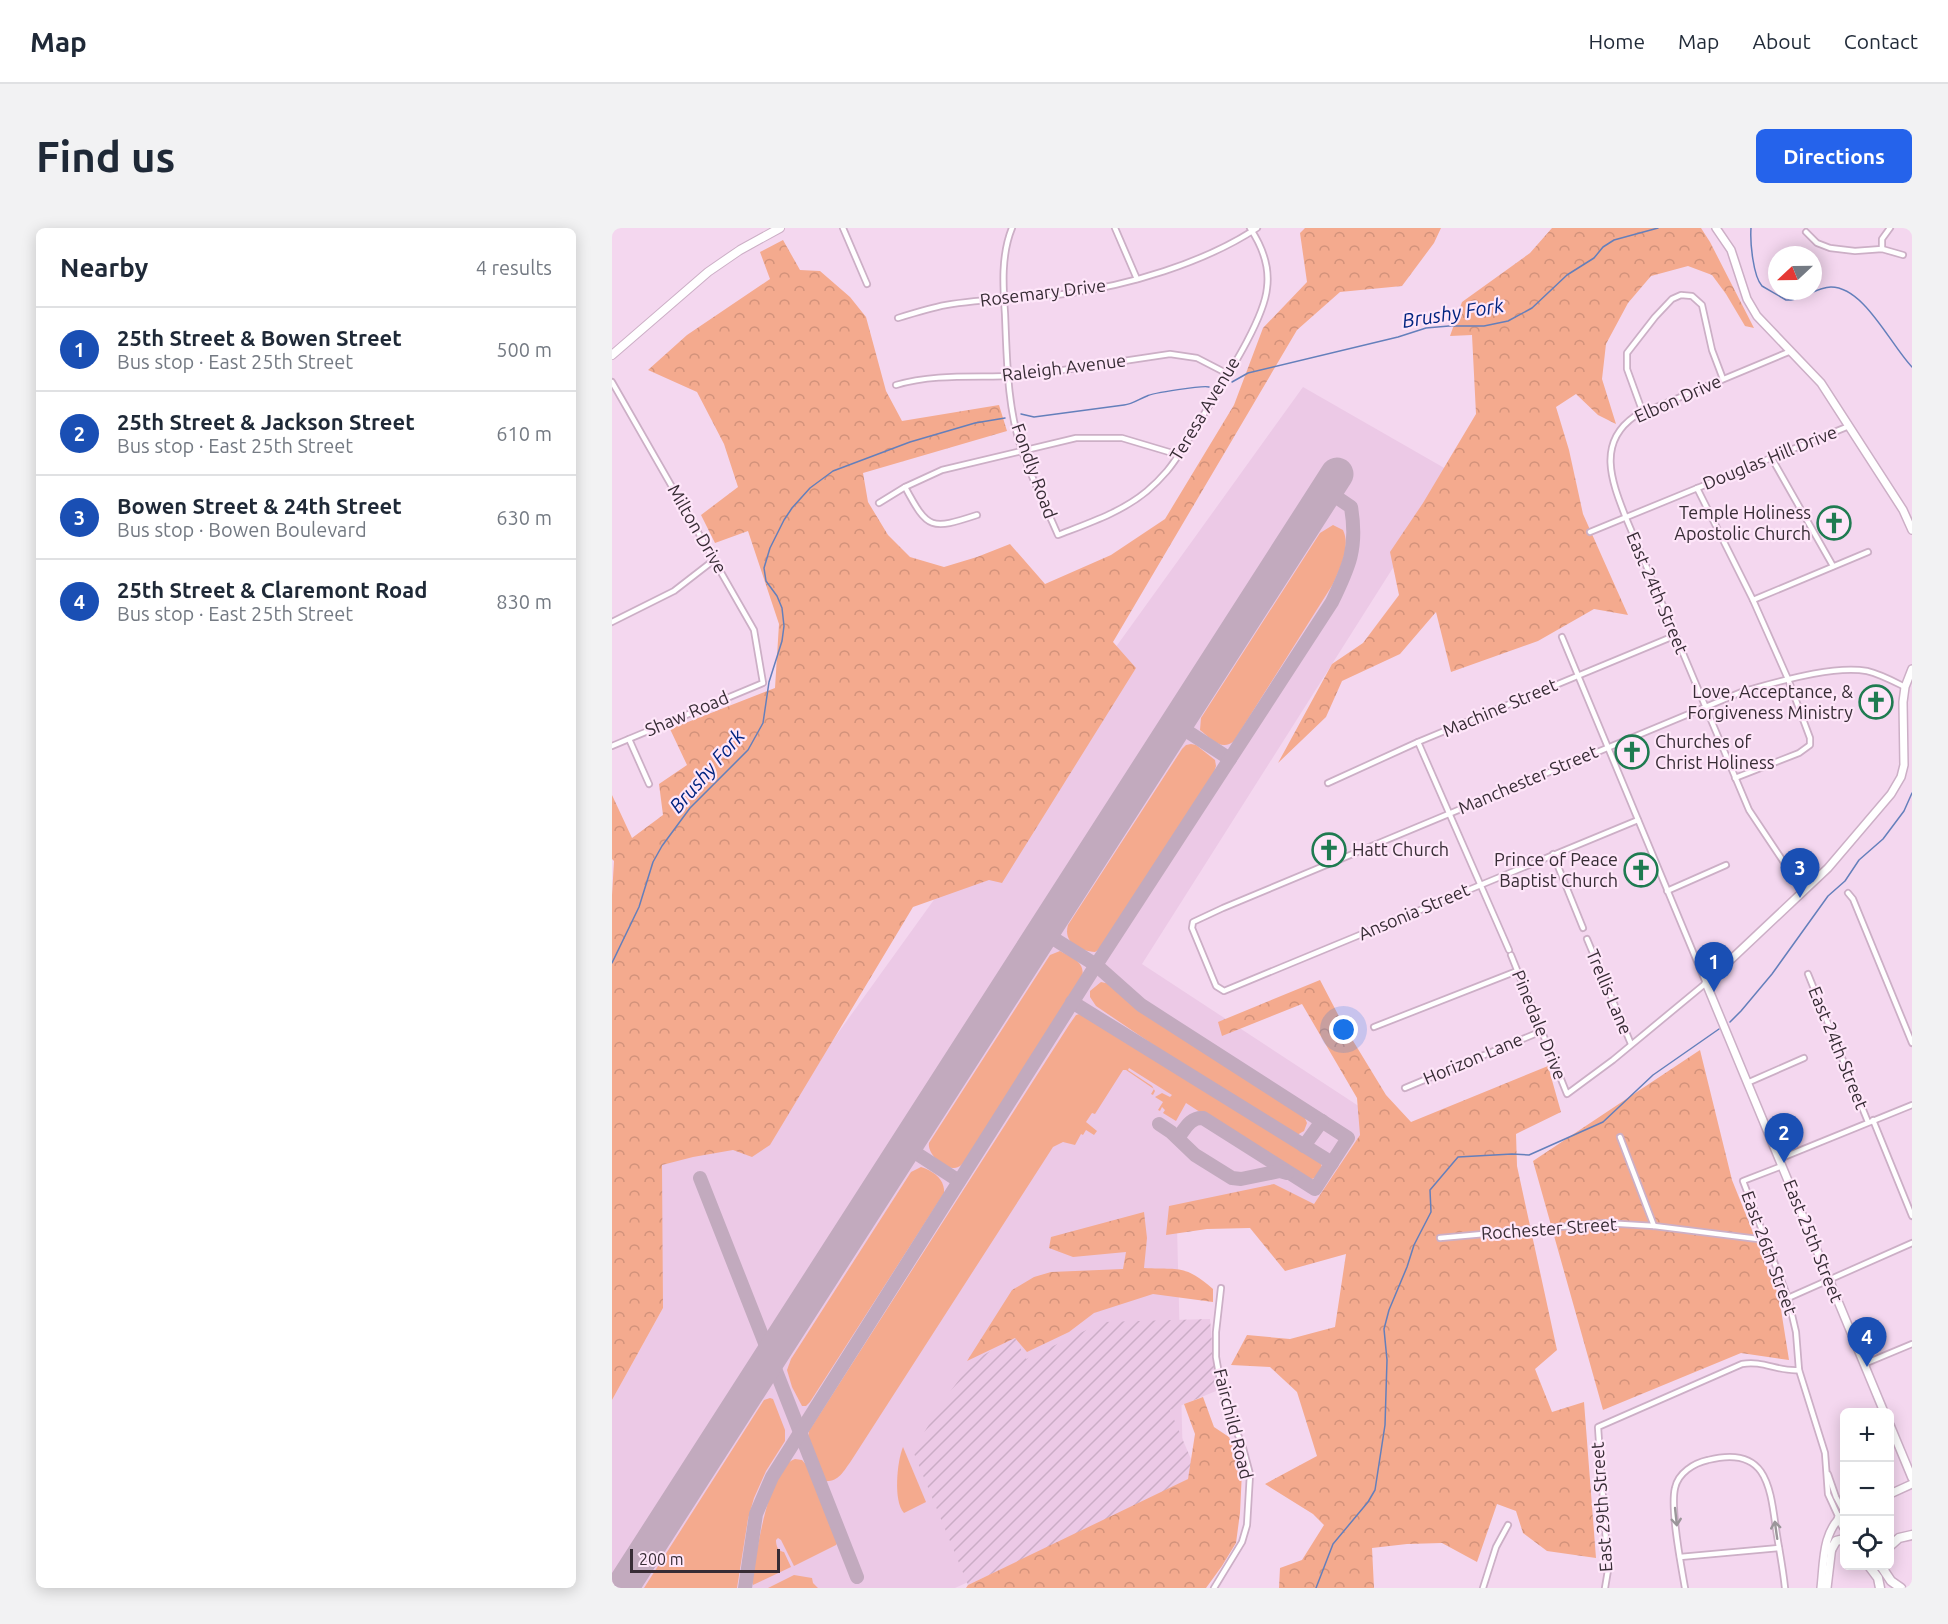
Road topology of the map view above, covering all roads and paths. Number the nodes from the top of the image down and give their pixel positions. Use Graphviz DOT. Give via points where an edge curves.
graph roads {
  1 [pos="780,228"];
  2 [pos="843,228"];
  3 [pos="1012,228"];
  4 [pos="1115,228"];
  5 [pos="1716,228"];
  6 [pos="1890,228"];
  7 [pos="1253,229"];
  8 [pos="1806,232"];
  9 [pos="1882,249"];
  10 [pos="1904,255"];
  11 [pos="1137,279"];
  12 [pos="867,284"];
  13 [pos="1004,299"];
  14 [pos="898,318"];
  15 [pos="1791,351"];
  16 [pos="612,355"];
  17 [pos="1228,374"];
  18 [pos="1007,377"];
  19 [pos="1723,379"];
  20 [pos="612,382"];
  21 [pos="896,385"];
  22 [pos="1643,413"];
  23 [pos="1849,426"];
  24 [pos="1022,450"];
  25 [pos="1179,455"];
  26 [pos="1771,457"];
  27 [pos="905,487"];
  28 [pos="1697,488"];
  29 [pos="879,503"];
  30 [pos="977,515"];
  31 [pos="1626,518"];
  32 [pos="1912,530"];
  33 [pos="1590,532"];
  34 [pos="1058,535"];
  35 [pos="1868,552"];
  36 [pos="714,560"];
  37 [pos="1833,566"];
  38 [pos="1752,600"];
  39 [pos="612,622"];
  40 [pos="1674,636"];
  41 [pos="1562,637"];
  42 [pos="1912,669"];
  43 [pos="1578,675"];
  44 [pos="1788,679"];
  45 [pos="763,683"];
  46 [pos="1905,687"];
  47 [pos="1704,706"];
  48 [pos="629,739"];
  49 [pos="1418,742"];
  50 [pos="612,746"];
  51 [pos="1608,746"];
  52 [pos="1735,778"];
  53 [pos="1328,783"];
  54 [pos="649,784"];
  55 [pos="1449,813"];
  56 [pos="1638,820"];
  57 [pos="1553,854"];
  58 [pos="1726,865"];
  59 [pos="1479,885"];
  60 [pos="1667,891"];
  61 [pos="1803,891"];
  62 [pos="1848,893"];
  63 [pos="1583,928"];
  64 [pos="1587,939"];
  65 [pos="1517,970"];
  66 [pos="1808,974"];
  67 [pos="1706,983"];
  68 [pos="1224,991"];
  69 [pos="1374,1027"];
  70 [pos="1542,1031"];
  71 [pos="1912,1043"];
  72 [pos="1631,1044"];
  73 [pos="1804,1058"];
  74 [pos="1747,1083"];
  75 [pos="1405,1088"];
  76 [pos="1912,1105"];
  77 [pos="1870,1121"];
  78 [pos="1620,1137"];
  79 [pos="1781,1162"];
  80 [pos="1912,1216"];
  81 [pos="1654,1226"];
  82 [pos="1440,1238"];
  83 [pos="1766,1240"];
  84 [pos="1912,1243"];
  85 [pos="1830,1279"];
  86 [pos="1221,1288"];
  87 [pos="1788,1298"];
  88 [pos="1912,1344"];
  89 [pos="1864,1364"];
  90 [pos="1799,1370"];
  91 [pos="1882,1408"];
  92 [pos="1894,1435"];
  93 [pos="1826,1465"];
  94 [pos="1912,1478"];
  95 [pos="1912,1484"];
  96 [pos="1894,1492"];
  97 [pos="1840,1507"];
  98 [pos="1840,1510"];
  99 [pos="1841,1516"];
  100 [pos="1842,1516"];
  101 [pos="1508,1525"];
  102 [pos="1912,1535"];
  103 [pos="1840,1540"];
  104 [pos="1894,1542"];
  105 [pos="1779,1548"];
  106 [pos="1831,1550"];
  107 [pos="1680,1557"];
  108 [pos="1872,1570"];
  109 [pos="1885,1570"];
  110 [pos="1214,1588"];
  111 [pos="1483,1588"];
  112 [pos="1605,1588"];
  113 [pos="1685,1588"];
  114 [pos="1785,1588"];
  115 [pos="1821,1588"];
  116 [pos="1827,1588"];
  117 [pos="1880,1588"];
  118 [pos="1901,1588"];
  1 -- 16 [label="main road" via="708,272"];
  2 -- 12 [label="street"];
  3 -- 13 [label="street, Fondly Road" via="1004,256"];
  4 -- 11 [label="street"];
  5 -- 15 [label="street" via="1731,250 1753,310"];
  6 -- 9 [label="street" via="1882,240"];
  7 -- 11 [label="street, Rosemary Drive" via="1177,266"];
  7 -- 17 [label="street, Teresa Avenue" via="1264,256 1267,289 1262,308"];
  8 -- 9 [label="street" via="1817,243 1830,248"];
  9 -- 10 [label="street"];
  11 -- 13 [label="street, Rosemary Drive" via="1065,294"];
  13 -- 14 [label="street, Rosemary Drive" via="947,305"];
  13 -- 18 [label="street, Fondly Road"];
  15 -- 19 [label="street, Elbon Drive"];
  15 -- 23 [label="street" via="1821,382"];
  17 -- 18 [label="street, Raleigh Avenue" via="1197,358 1170,354"];
  17 -- 25 [label="street, Teresa Avenue"];
  18 -- 21 [label="street, Raleigh Avenue" via="921,379"];
  18 -- 24 [label="street, Fondly Road"];
  19 -- 22 [label="street, Elbon Drive"];
  19 -- 22 [label="street" via="1702,305 1692,296 1676,296 1627,353 1627,369"];
  20 -- 36 [label="street, Milton Drive"];
  22 -- 31 [label="street, Elbon Drive" via="1620,430 1610,458 1611,476"];
  23 -- 26 [label="street, Douglas Hill Drive"];
  23 -- 32 [label="street"];
  24 -- 25 [label="street" via="1076,438 1108,436"];
  24 -- 27 [label="street" via="942,470"];
  24 -- 34 [label="street, Fondly Road"];
  25 -- 34 [label="street, Teresa Avenue" via="1156,483 1132,502"];
  26 -- 28 [label="street, Douglas Hill Drive"];
  26 -- 37 [label="street"];
  27 -- 29 [label="street"];
  27 -- 30 [label="street" via="922,517 934,524"];
  28 -- 31 [label="street, Douglas Hill Drive"];
  28 -- 38 [label="street"];
  31 -- 33 [label="street, Douglas Hill Drive"];
  31 -- 40 [label="street, East 24th Street"];
  35 -- 37 [label="street"];
  36 -- 39 [label="street" via="674,591"];
  36 -- 45 [label="street, Milton Drive" via="754,630"];
  37 -- 38 [label="street"];
  38 -- 44 [label="street"];
  40 -- 43 [label="street, Machine Street"];
  40 -- 47 [label="street, East 24th Street"];
  41 -- 43 [label="street, East 25th Street"];
  42 -- 46 [label="street"];
  43 -- 49 [label="street, Machine Street"];
  43 -- 51 [label="street, East 25th Street"];
  44 -- 46 [label="street, Manchester Street" via="1856,670 1877,674"];
  44 -- 47 [label="street, Manchester Street"];
  44 -- 52 [label="street" via="1808,728 1810,745 1800,753"];
  45 -- 48 [label="street, Shaw Road"];
  46 -- 61 [label="street" via="1905,758 1896,787 1842,852"];
  47 -- 51 [label="street, Manchester Street"];
  47 -- 52 [label="street, East 24th Street"];
  48 -- 50 [label="street, Shaw Road"];
  48 -- 54 [label="street"];
  49 -- 53 [label="street, Machine Street"];
  49 -- 55 [label="street"];
  51 -- 55 [label="street, Manchester Street"];
  51 -- 56 [label="street, East 25th Street"];
  52 -- 61 [label="street, East 24th Street" via="1761,830"];
  55 -- 59 [label="street"];
  55 -- 68 [label="street, Manchester Street" via="1193,922 1216,986"];
  56 -- 57 [label="street, Ansonia Street"];
  56 -- 60 [label="street, East 25th Street"];
  57 -- 59 [label="street, Ansonia Street"];
  57 -- 63 [label="street, Trellis Lane"];
  58 -- 60 [label="street"];
  59 -- 65 [label="street, Pinedale Drive"];
  59 -- 68 [label="street, Ansonia Street"];
  60 -- 67 [label="street, East 25th Street"];
  61 -- 67 [label="street"];
  62 -- 71 [label="street"];
  64 -- 72 [label="street, Trellis Lane"];
  65 -- 69 [label="street"];
  65 -- 70 [label="street, Pinedale Drive"];
  66 -- 77 [label="street, East 24th Street"];
  67 -- 72 [label="street"];
  67 -- 74 [label="street, East 25th Street"];
  70 -- 72 [label="street, Pinedale Drive" via="1567,1094"];
  70 -- 75 [label="street, Horizon Lane"];
  73 -- 74 [label="street"];
  74 -- 79 [label="street, East 25th Street"];
  76 -- 77 [label="street"];
  77 -- 79 [label="street"];
  77 -- 80 [label="street, East 24th Street"];
  78 -- 81 [label="street"];
  79 -- 83 [label="street, East 26th Street" via="1743,1181"];
  79 -- 85 [label="street, East 25th Street"];
  81 -- 82 [label="street, Rochester Street" via="1594,1223"];
  81 -- 83 [label="street, Rochester Street"];
  83 -- 87 [label="street, East 26th Street"];
  84 -- 85 [label="street"];
  85 -- 87 [label="street"];
  85 -- 89 [label="street, East 25th Street"];
  86 -- 110 [label="street, Fairchild Road" via="1216,1332 1218,1372 1250,1474 1242,1542"];
  87 -- 90 [label="street, East 26th Street"];
  88 -- 89 [label="street"];
  89 -- 91 [label="street, East 25th Street"];
  90 -- 93 [label="street, East 26th Street"];
  90 -- 112 [label="street, East 29th Street" via="1755,1362 1742,1364 1598,1426 1608,1570"];
  92 -- 94 [label="street"];
  93 -- 97 [label="street"];
  93 -- 98 [label="street" via="1828,1494"];
  95 -- 96 [label="street"];
  99 -- 115 [label="street" via="1826,1542"];
  100 -- 106 [label="street" via="1832,1537"];
  101 -- 111 [label="street" via="1496,1547"];
  102 -- 104 [label="highway"];
  103 -- 106 [label="highway"];
  105 -- 107 [label="street"];
  105 -- 107 [label="street, one-way" via="1767,1479 1752,1462 1725,1457 1696,1464 1677,1483 1674,1496"];
  105 -- 114 [label="street"];
  106 -- 116 [label="street"];
  107 -- 113 [label="street"];
  108 -- 117 [label="highway"];
  109 -- 118 [label="highway"];
}
